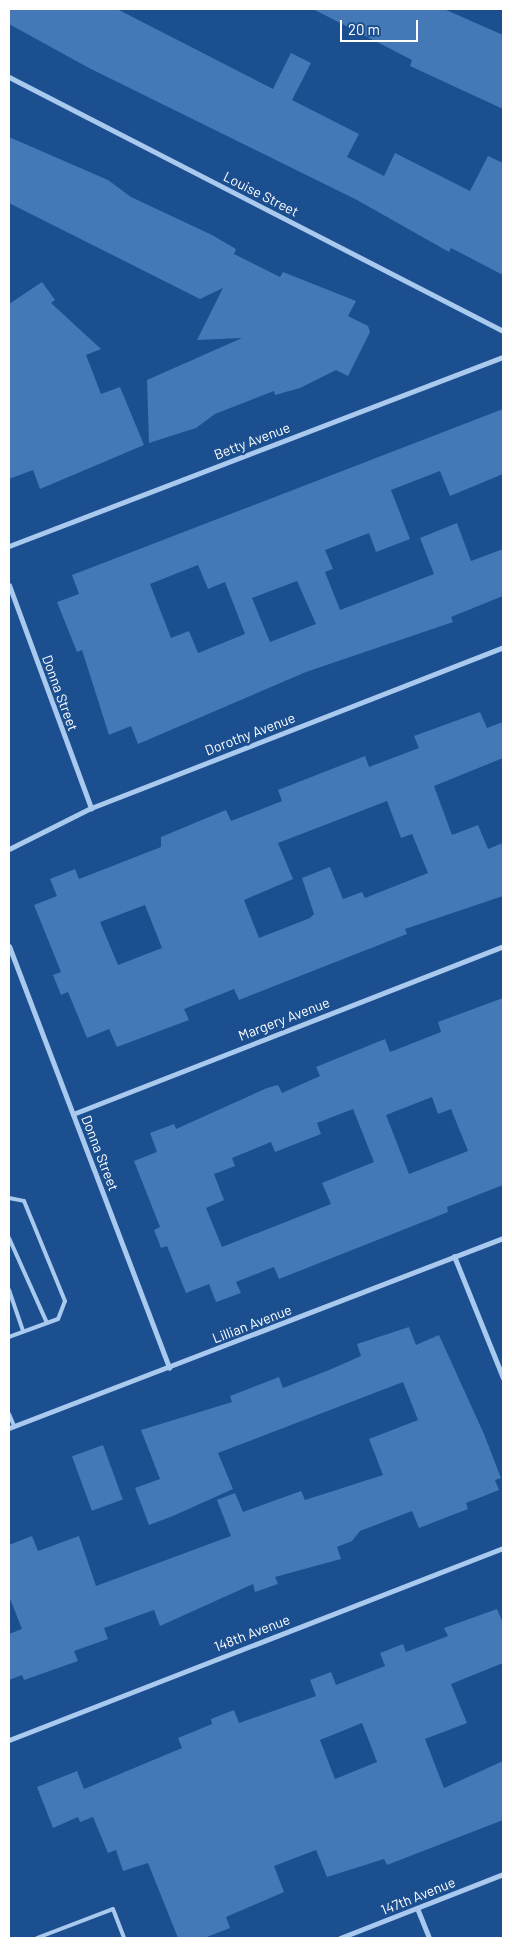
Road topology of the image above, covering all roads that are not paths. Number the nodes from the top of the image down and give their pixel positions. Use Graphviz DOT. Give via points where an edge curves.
graph roads {
  1 [pos="9,77"];
  2 [pos="503,331"];
  3 [pos="503,357"];
  4 [pos="9,546"];
  5 [pos="9,585"];
  6 [pos="503,647"];
  7 [pos="91,808"];
  8 [pos="9,849"];
  9 [pos="9,946"];
  10 [pos="503,946"];
  11 [pos="73,1114"];
  12 [pos="9,1198"];
  13 [pos="9,1238"];
  14 [pos="503,1238"];
  15 [pos="454,1256"];
  16 [pos="9,1290"];
  17 [pos="47,1323"];
  18 [pos="23,1331"];
  19 [pos="9,1337"];
  20 [pos="169,1368"];
  21 [pos="503,1378"];
  22 [pos="9,1414"];
  23 [pos="11,1427"];
  24 [pos="503,1548"];
  25 [pos="9,1740"];
  26 [pos="503,1874"];
  27 [pos="417,1908"];
  28 [pos="38,1938"];
  29 [pos="124,1938"];
  30 [pos="340,1938"];
  31 [pos="429,1938"];
  1 -- 2 [label="street, Louise Street"];
  3 -- 4 [label="street, Betty Avenue"];
  5 -- 7 [label="street, Donna Street"];
  6 -- 7 [label="street, Dorothy Avenue"];
  7 -- 8 [label="street, Dorothy Avenue"];
  9 -- 11 [label="street, Donna Street"];
  10 -- 11 [label="street, Margery Avenue"];
  11 -- 20 [label="street, Donna Street"];
  12 -- 17 [label="lane" via="24,1201 65,1302 58,1319"];
  13 -- 17 [label="lane"];
  14 -- 15 [label="street, Lillian Avenue"];
  15 -- 20 [label="street, Lillian Avenue"];
  15 -- 21 [label="street"];
  16 -- 18 [label="lane"];
  17 -- 18 [label="lane"];
  18 -- 19 [label="lane"];
  20 -- 23 [label="street, Lillian Avenue"];
  22 -- 23 [label="lane"];
  24 -- 25 [label="street, 148th Avenue"];
  26 -- 27 [label="street, 147th Avenue"];
  27 -- 30 [label="street, 147th Avenue"];
  27 -- 31 [label="street"];
  28 -- 29 [label="lane" via="113,1908"];
}
